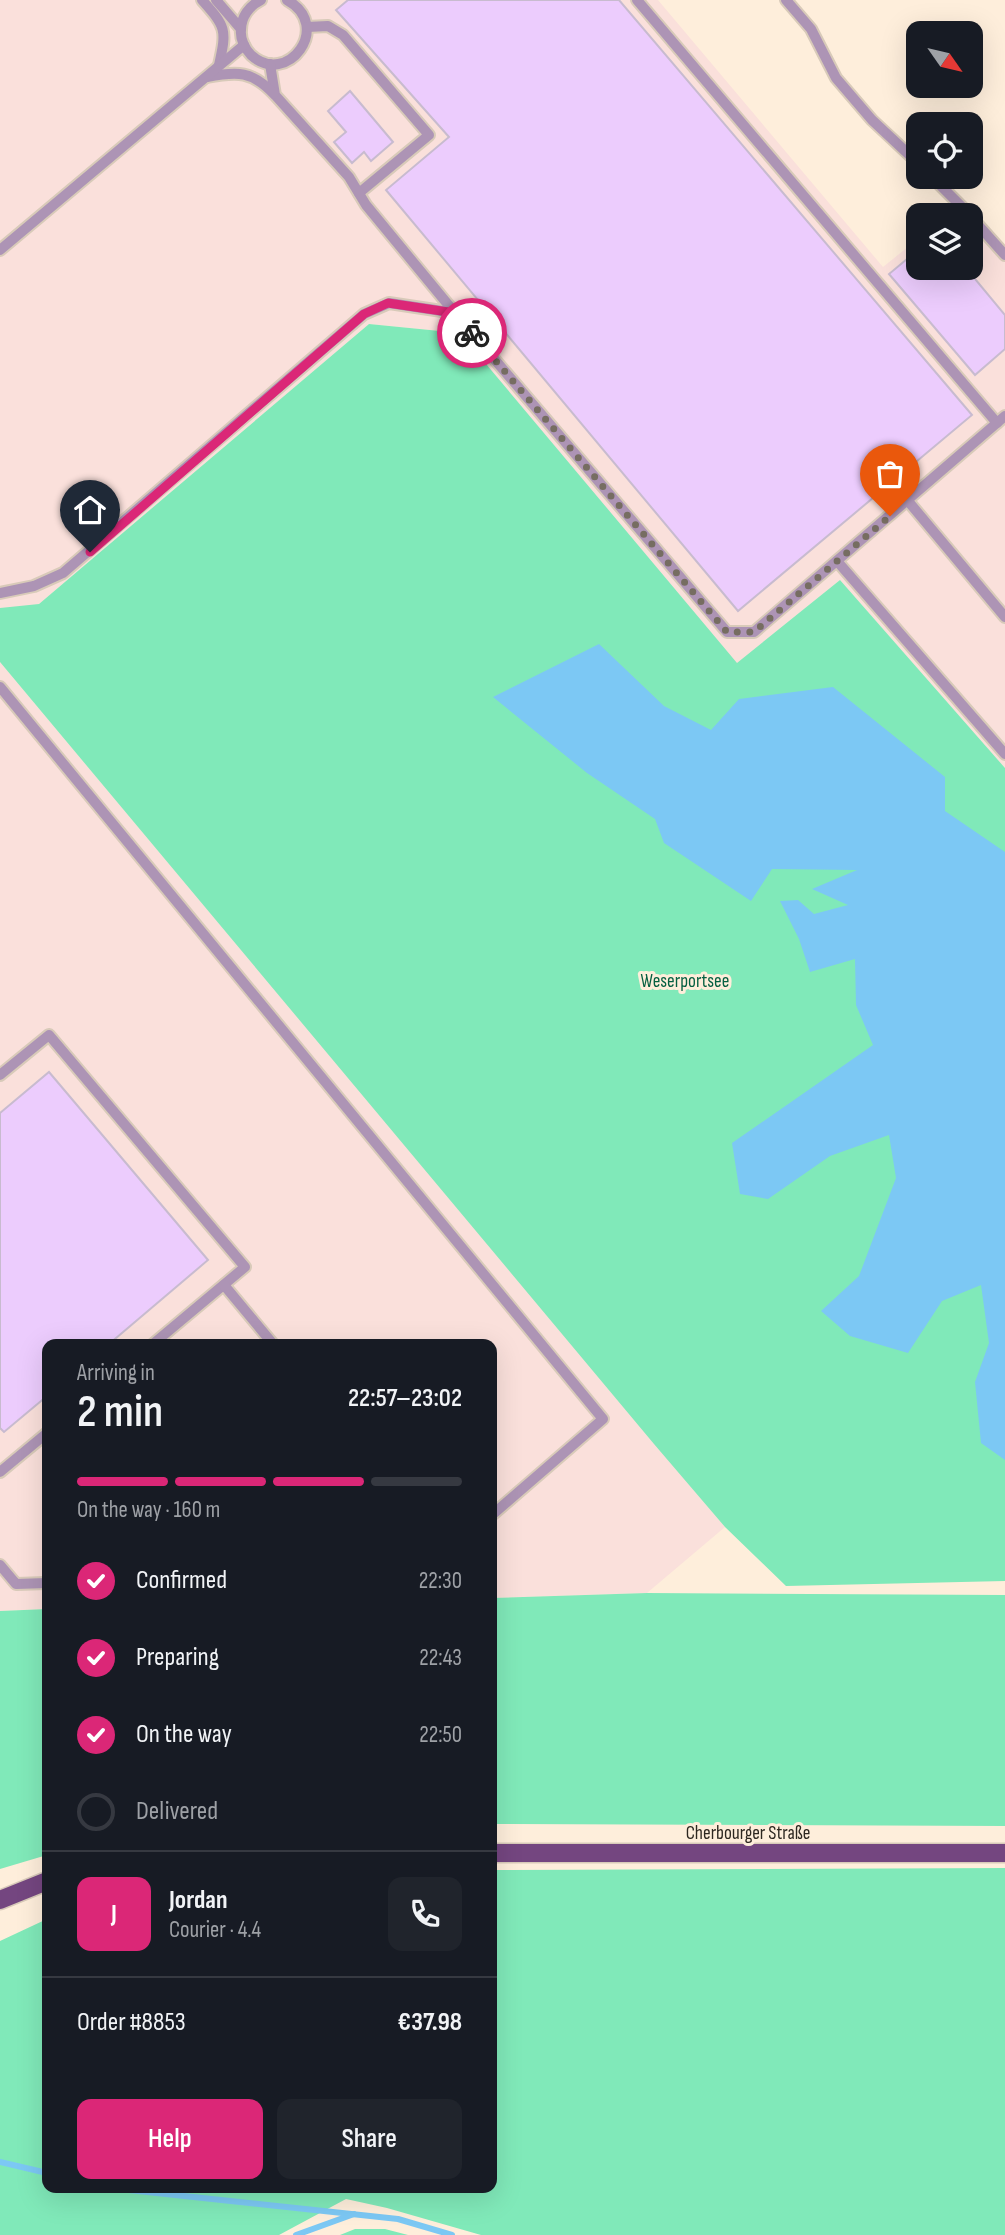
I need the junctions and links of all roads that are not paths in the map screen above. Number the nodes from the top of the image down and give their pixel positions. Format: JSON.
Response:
{"nodes":[{"id":1,"x":202,"y":0,"type":"edge"},
{"id":2,"x":216,"y":0,"type":"edge"},
{"id":3,"x":261,"y":0,"type":"edge"},
{"id":4,"x":289,"y":0,"type":"edge"},
{"id":5,"x":638,"y":0,"type":"edge"},
{"id":6,"x":786,"y":0,"type":"edge"},
{"id":7,"x":307,"y":27,"type":"junction"},
{"id":8,"x":241,"y":29,"type":"junction"},
{"id":9,"x":244,"y":45,"type":"junction"},
{"id":10,"x":270,"y":64,"type":"junction"},
{"id":11,"x":219,"y":65,"type":"junction"},
{"id":12,"x":205,"y":78,"type":"junction"},
{"id":13,"x":275,"y":95,"type":"junction"},
{"id":14,"x":906,"y":152,"type":"edge"},
{"id":15,"x":944,"y":189,"type":"edge"},
{"id":16,"x":359,"y":193,"type":"junction"},
{"id":17,"x":957,"y":203,"type":"edge"},
{"id":18,"x":983,"y":230,"type":"edge"},
{"id":19,"x":0,"y":250,"type":"edge"},
{"id":20,"x":1005,"y":255,"type":"edge"},
{"id":21,"x":455,"y":313,"type":"junction"},
{"id":22,"x":1001,"y":419,"type":"edge"},
{"id":23,"x":908,"y":501,"type":"junction"},
{"id":24,"x":837,"y":561,"type":"junction"},
{"id":25,"x":0,"y":593,"type":"edge"},
{"id":26,"x":1005,"y":617,"type":"edge"},
{"id":27,"x":0,"y":687,"type":"edge"},
{"id":28,"x":1005,"y":754,"type":"edge"},
{"id":29,"x":0,"y":1075,"type":"edge"},
{"id":30,"x":224,"y":1285,"type":"junction"},
{"id":31,"x":159,"y":1339,"type":"edge"},
{"id":32,"x":269,"y":1339,"type":"edge"},
{"id":33,"x":42,"y":1437,"type":"edge"},
{"id":34,"x":0,"y":1472,"type":"edge"},
{"id":35,"x":497,"y":1511,"type":"edge"},
{"id":36,"x":0,"y":1565,"type":"edge"},
{"id":37,"x":42,"y":1583,"type":"edge"},
{"id":38,"x":497,"y":1853,"type":"edge"},
{"id":39,"x":1005,"y":1853,"type":"edge"},
{"id":40,"x":42,"y":1883,"type":"edge"},
{"id":41,"x":0,"y":1900,"type":"edge"}],
"edges":[{"from":1,"to":11,"type":"lane"},
{"from":2,"to":8,"type":"lane"},
{"from":3,"to":8,"type":"lane"},
{"from":4,"to":7,"type":"lane"},
{"from":5,"to":22,"type":"lane"},
{"from":6,"to":14,"type":"lane"},
{"from":7,"to":10,"type":"lane"},
{"from":7,"to":16,"type":"lane"},
{"from":8,"to":9,"type":"lane"},
{"from":9,"to":10,"type":"lane"},
{"from":9,"to":11,"type":"lane"},
{"from":10,"to":13,"type":"lane"},
{"from":11,"to":12,"type":"lane"},
{"from":12,"to":13,"type":"lane"},
{"from":12,"to":19,"type":"lane"},
{"from":13,"to":16,"type":"lane"},
{"from":15,"to":17,"type":"lane"},
{"from":16,"to":21,"type":"lane"},
{"from":18,"to":20,"type":"lane"},
{"from":21,"to":24,"type":"lane"},
{"from":21,"to":25,"type":"lane"},
{"from":22,"to":23,"type":"lane"},
{"from":23,"to":24,"type":"lane"},
{"from":23,"to":26,"type":"lane"},
{"from":24,"to":28,"type":"lane"},
{"from":27,"to":35,"type":"lane"},
{"from":29,"to":30,"type":"lane"},
{"from":30,"to":31,"type":"lane"},
{"from":30,"to":32,"type":"lane"},
{"from":33,"to":34,"type":"lane"},
{"from":36,"to":37,"type":"lane"},
{"from":38,"to":39,"type":"main road","name":"Cherbourger Straße"},
{"from":40,"to":41,"type":"main road"}]}
